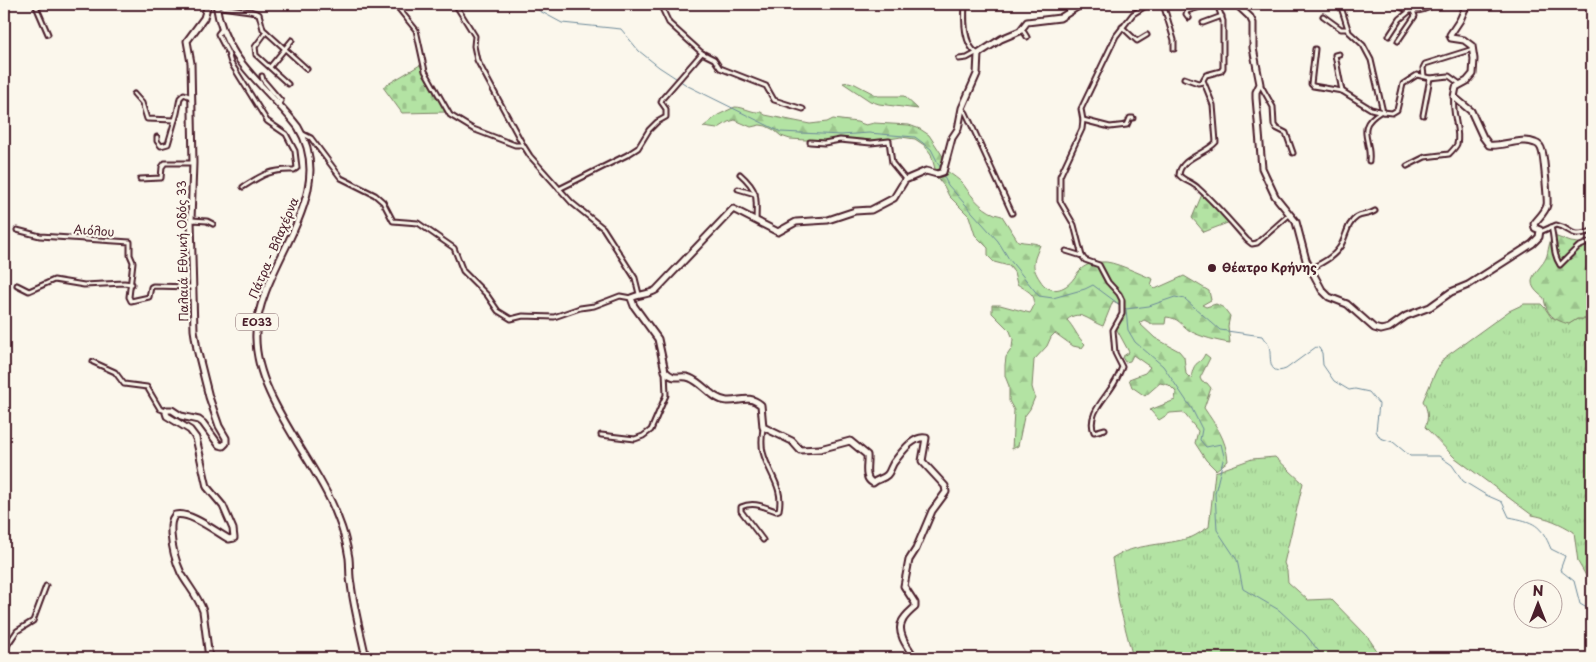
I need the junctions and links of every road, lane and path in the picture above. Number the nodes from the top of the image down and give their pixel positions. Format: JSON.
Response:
{"nodes":[{"id":1,"x":35,"y":4,"type":"edge"},
{"id":2,"x":208,"y":4,"type":"edge"},
{"id":3,"x":395,"y":4,"type":"edge"},
{"id":4,"x":456,"y":4,"type":"edge"},
{"id":5,"x":660,"y":4,"type":"edge"},
{"id":6,"x":965,"y":4,"type":"edge"},
{"id":7,"x":1082,"y":4,"type":"edge"},
{"id":8,"x":1149,"y":4,"type":"edge"},
{"id":9,"x":1163,"y":4,"type":"edge"},
{"id":10,"x":1211,"y":4,"type":"edge"},
{"id":11,"x":1217,"y":4,"type":"edge"},
{"id":12,"x":1236,"y":4,"type":"edge"},
{"id":13,"x":1340,"y":4,"type":"edge"},
{"id":14,"x":1344,"y":4,"type":"edge"},
{"id":15,"x":1397,"y":4,"type":"edge"},
{"id":16,"x":1433,"y":4,"type":"edge"},
{"id":17,"x":1467,"y":4,"type":"edge"},
{"id":18,"x":219,"y":5,"type":"edge"},
{"id":19,"x":1412,"y":10,"type":"junction"},
{"id":20,"x":1222,"y":16,"type":"junction"},
{"id":21,"x":1323,"y":16,"type":"dead end"},
{"id":22,"x":1189,"y":18,"type":"dead end"},
{"id":23,"x":1203,"y":23,"type":"dead end"},
{"id":24,"x":1122,"y":27,"type":"junction"},
{"id":25,"x":222,"y":29,"type":"junction"},
{"id":26,"x":1348,"y":29,"type":"junction"},
{"id":27,"x":1022,"y":30,"type":"junction"},
{"id":28,"x":266,"y":32,"type":"junction"},
{"id":29,"x":48,"y":34,"type":"dead end"},
{"id":30,"x":1147,"y":35,"type":"dead end"},
{"id":31,"x":1389,"y":36,"type":"dead end"},
{"id":32,"x":1027,"y":37,"type":"dead end"},
{"id":33,"x":292,"y":40,"type":"dead end"},
{"id":34,"x":1398,"y":41,"type":"dead end"},
{"id":35,"x":285,"y":49,"type":"junction"},
{"id":36,"x":1174,"y":49,"type":"dead end"},
{"id":37,"x":1315,"y":49,"type":"dead end"},
{"id":38,"x":1473,"y":49,"type":"junction"},
{"id":39,"x":702,"y":53,"type":"junction"},
{"id":40,"x":977,"y":53,"type":"junction"},
{"id":41,"x":1339,"y":54,"type":"dead end"},
{"id":42,"x":958,"y":59,"type":"dead end"},
{"id":43,"x":270,"y":67,"type":"junction"},
{"id":44,"x":307,"y":69,"type":"dead end"},
{"id":45,"x":262,"y":76,"type":"dead end"},
{"id":46,"x":1424,"y":76,"type":"junction"},
{"id":47,"x":1184,"y":78,"type":"dead end"},
{"id":48,"x":1430,"y":78,"type":"junction"},
{"id":49,"x":1203,"y":82,"type":"junction"},
{"id":50,"x":288,"y":84,"type":"dead end"},
{"id":51,"x":1260,"y":84,"type":"junction"},
{"id":52,"x":1460,"y":84,"type":"junction"},
{"id":53,"x":1342,"y":91,"type":"junction"},
{"id":54,"x":134,"y":94,"type":"dead end"},
{"id":55,"x":191,"y":97,"type":"junction"},
{"id":56,"x":1454,"y":97,"type":"junction"},
{"id":57,"x":278,"y":104,"type":"junction"},
{"id":58,"x":962,"y":108,"type":"junction"},
{"id":59,"x":803,"y":109,"type":"dead end"},
{"id":60,"x":1381,"y":112,"type":"junction"},
{"id":61,"x":1423,"y":115,"type":"dead end"},
{"id":62,"x":1133,"y":118,"type":"dead end"},
{"id":63,"x":175,"y":120,"type":"junction"},
{"id":64,"x":1083,"y":120,"type":"junction"},
{"id":65,"x":303,"y":134,"type":"junction"},
{"id":66,"x":157,"y":137,"type":"dead end"},
{"id":67,"x":810,"y":142,"type":"dead end"},
{"id":68,"x":523,"y":145,"type":"junction"},
{"id":69,"x":1293,"y":153,"type":"dead end"},
{"id":70,"x":1369,"y":161,"type":"dead end"},
{"id":71,"x":193,"y":163,"type":"junction"},
{"id":72,"x":1407,"y":166,"type":"dead end"},
{"id":73,"x":740,"y":174,"type":"dead end"},
{"id":74,"x":140,"y":179,"type":"dead end"},
{"id":75,"x":905,"y":180,"type":"junction"},
{"id":76,"x":243,"y":187,"type":"dead end"},
{"id":77,"x":559,"y":189,"type":"junction"},
{"id":78,"x":738,"y":189,"type":"dead end"},
{"id":79,"x":755,"y":194,"type":"junction"},
{"id":80,"x":1375,"y":211,"type":"dead end"},
{"id":81,"x":1012,"y":214,"type":"dead end"},
{"id":82,"x":1290,"y":214,"type":"junction"},
{"id":83,"x":191,"y":220,"type":"junction"},
{"id":84,"x":756,"y":220,"type":"junction"},
{"id":85,"x":213,"y":224,"type":"dead end"},
{"id":86,"x":1551,"y":227,"type":"junction"},
{"id":87,"x":16,"y":230,"type":"dead end"},
{"id":88,"x":1540,"y":232,"type":"junction"},
{"id":89,"x":1592,"y":232,"type":"edge"},
{"id":90,"x":1592,"y":241,"type":"edge"},
{"id":91,"x":1066,"y":251,"type":"dead end"},
{"id":92,"x":1082,"y":256,"type":"junction"},
{"id":93,"x":1311,"y":268,"type":"junction"},
{"id":94,"x":132,"y":284,"type":"junction"},
{"id":95,"x":17,"y":285,"type":"dead end"},
{"id":96,"x":192,"y":287,"type":"junction"},
{"id":97,"x":639,"y":294,"type":"junction"},
{"id":98,"x":631,"y":298,"type":"junction"},
{"id":99,"x":94,"y":362,"type":"dead end"},
{"id":100,"x":665,"y":371,"type":"junction"},
{"id":101,"x":166,"y":411,"type":"junction"},
{"id":102,"x":763,"y":427,"type":"junction"},
{"id":103,"x":1104,"y":429,"type":"dead end"},
{"id":104,"x":601,"y":435,"type":"dead end"},
{"id":105,"x":763,"y":540,"type":"dead end"},
{"id":106,"x":46,"y":586,"type":"dead end"},
{"id":107,"x":4,"y":650,"type":"edge"},
{"id":108,"x":209,"y":658,"type":"edge"},
{"id":109,"x":366,"y":658,"type":"edge"},
{"id":110,"x":915,"y":658,"type":"edge"}],
"edges":[{"from":1,"to":29,"type":"street"},
{"from":2,"to":55,"type":"street","name":"Παλαιά Εθνική Οδός 33"},
{"from":3,"to":68,"type":"street"},
{"from":4,"to":68,"type":"street"},
{"from":5,"to":39,"type":"street"},
{"from":6,"to":40,"type":"street"},
{"from":7,"to":27,"type":"street"},
{"from":8,"to":24,"type":"street"},
{"from":9,"to":36,"type":"street"},
{"from":10,"to":22,"type":"street"},
{"from":11,"to":20,"type":"street"},
{"from":12,"to":51,"type":"street"},
{"from":13,"to":14,"type":"street"},
{"from":13,"to":26,"type":"street"},
{"from":15,"to":19,"type":"street"},
{"from":16,"to":19,"type":"street"},
{"from":17,"to":38,"type":"street"},
{"from":18,"to":25,"type":"street","name":"Πάτρα - Βλαχέρνα","number":"ΕΟ33"},
{"from":18,"to":28,"type":"street"},
{"from":19,"to":31,"type":"street"},
{"from":19,"to":34,"type":"street"},
{"from":20,"to":23,"type":"street"},
{"from":20,"to":49,"type":"street"},
{"from":21,"to":26,"type":"street"},
{"from":24,"to":30,"type":"street"},
{"from":24,"to":64,"type":"street"},
{"from":25,"to":57,"type":"street","name":"Πάτρα - Βλαχέρνα","number":"ΕΟ33"},
{"from":25,"to":76,"type":"street"},
{"from":26,"to":60,"type":"street"},
{"from":27,"to":32,"type":"street"},
{"from":27,"to":40,"type":"street"},
{"from":28,"to":35,"type":"street"},
{"from":28,"to":43,"type":"street"},
{"from":33,"to":35,"type":"street"},
{"from":35,"to":43,"type":"street"},
{"from":35,"to":44,"type":"street"},
{"from":37,"to":53,"type":"street"},
{"from":38,"to":46,"type":"street"},
{"from":38,"to":52,"type":"street"},
{"from":39,"to":59,"type":"street"},
{"from":39,"to":77,"type":"street"},
{"from":40,"to":42,"type":"street"},
{"from":40,"to":58,"type":"street"},
{"from":41,"to":53,"type":"street"},
{"from":43,"to":50,"type":"street"},
{"from":45,"to":57,"type":"street"},
{"from":46,"to":48,"type":"street"},
{"from":46,"to":60,"type":"street"},
{"from":47,"to":49,"type":"street"},
{"from":48,"to":52,"type":"street"},
{"from":48,"to":61,"type":"street"},
{"from":49,"to":82,"type":"street"},
{"from":51,"to":69,"type":"street"},
{"from":51,"to":82,"type":"street"},
{"from":52,"to":56,"type":"street"},
{"from":53,"to":60,"type":"street"},
{"from":54,"to":63,"type":"street"},
{"from":55,"to":63,"type":"street"},
{"from":55,"to":71,"type":"street","name":"Παλαιά Εθνική Οδός 33"},
{"from":56,"to":72,"type":"street"},
{"from":56,"to":88,"type":"street"},
{"from":57,"to":65,"type":"street","name":"Πάτρα - Βλαχέρνα","number":"ΕΟ33"},
{"from":58,"to":75,"type":"street"},
{"from":58,"to":81,"type":"street"},
{"from":60,"to":70,"type":"street"},
{"from":62,"to":64,"type":"street"},
{"from":63,"to":66,"type":"street"},
{"from":64,"to":92,"type":"street"},
{"from":65,"to":98,"type":"street"},
{"from":65,"to":109,"type":"street","name":"Πάτρα - Βλαχέρνα","number":"ΕΟ33"},
{"from":67,"to":75,"type":"street"},
{"from":68,"to":77,"type":"street"},
{"from":71,"to":74,"type":"street"},
{"from":71,"to":83,"type":"street","name":"Παλαιά Εθνική Οδός 33"},
{"from":73,"to":79,"type":"street"},
{"from":75,"to":84,"type":"street"},
{"from":77,"to":97,"type":"street"},
{"from":78,"to":79,"type":"street"},
{"from":79,"to":84,"type":"street"},
{"from":80,"to":93,"type":"street"},
{"from":82,"to":93,"type":"street"},
{"from":83,"to":85,"type":"street"},
{"from":83,"to":96,"type":"street","name":"Παλαιά Εθνική Οδός 33"},
{"from":84,"to":97,"type":"street"},
{"from":86,"to":88,"type":"street"},
{"from":86,"to":89,"type":"street"},
{"from":86,"to":90,"type":"street"},
{"from":87,"to":94,"type":"street","name":"Αιόλου"},
{"from":88,"to":93,"type":"street"},
{"from":91,"to":92,"type":"street"},
{"from":92,"to":103,"type":"street"},
{"from":94,"to":95,"type":"street"},
{"from":94,"to":96,"type":"street","name":"Αιόλου"},
{"from":96,"to":101,"type":"street","name":"Παλαιά Εθνική Οδός 33"},
{"from":97,"to":98,"type":"street"},
{"from":98,"to":100,"type":"street"},
{"from":99,"to":101,"type":"street"},
{"from":100,"to":102,"type":"street"},
{"from":100,"to":104,"type":"street"},
{"from":101,"to":108,"type":"street"},
{"from":102,"to":105,"type":"street"},
{"from":102,"to":110,"type":"street"},
{"from":106,"to":107,"type":"street"}]}
